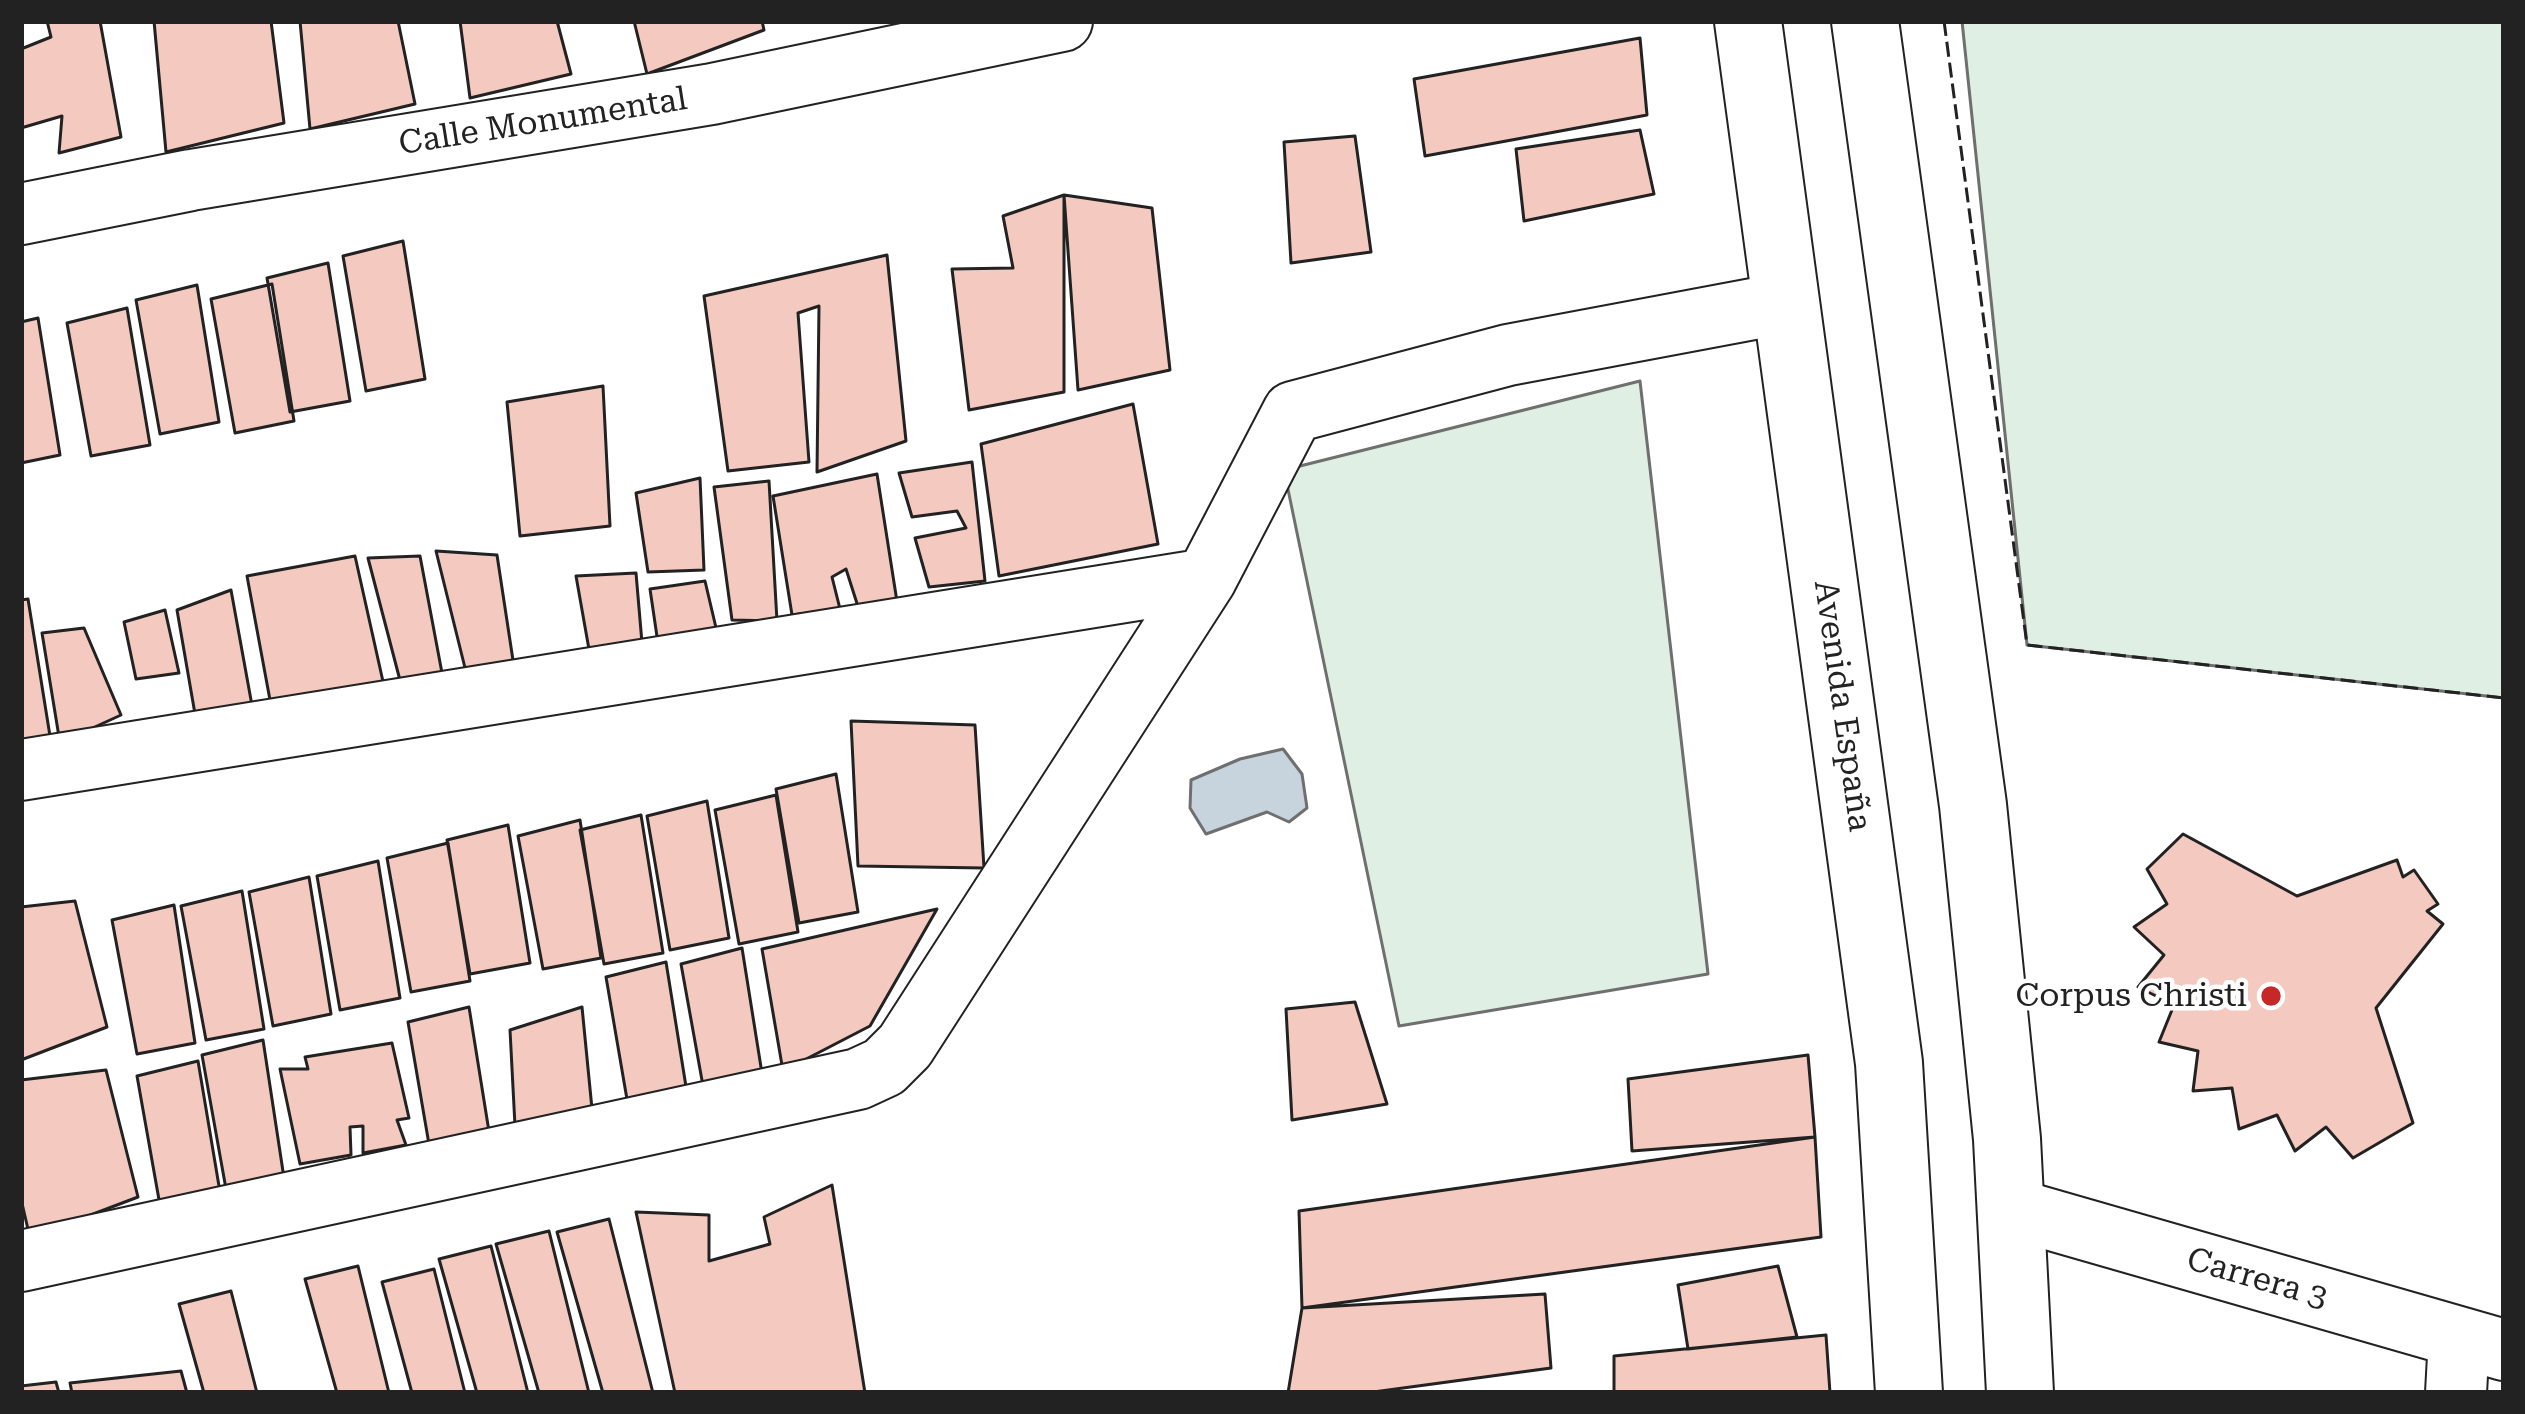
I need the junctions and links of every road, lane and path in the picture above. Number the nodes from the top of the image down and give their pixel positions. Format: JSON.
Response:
{"nodes":[{"id":1,"x":1063,"y":21,"type":"edge"},
{"id":2,"x":1748,"y":21,"type":"edge"},
{"id":3,"x":1865,"y":21,"type":"edge"},
{"id":4,"x":21,"y":214,"type":"edge"},
{"id":5,"x":1785,"y":304,"type":"junction"},
{"id":6,"x":1206,"y":579,"type":"junction"},
{"id":7,"x":21,"y":770,"type":"edge"},
{"id":8,"x":2010,"y":1208,"type":"junction"},
{"id":9,"x":21,"y":1261,"type":"edge"},
{"id":10,"x":2473,"y":1360,"type":"edge"},
{"id":11,"x":1909,"y":1393,"type":"edge"},
{"id":12,"x":2020,"y":1393,"type":"edge"}],
"edges":[{"from":1,"to":4,"type":"street","name":"Calle Monumental"},
{"from":2,"to":5,"type":"street","name":"Avenida España"},
{"from":3,"to":8,"type":"street"},
{"from":5,"to":6,"type":"street"},
{"from":5,"to":11,"type":"street","name":"Avenida España"},
{"from":6,"to":7,"type":"street"},
{"from":6,"to":9,"type":"street"},
{"from":8,"to":10,"type":"street","name":"Carrera 3"},
{"from":8,"to":12,"type":"street"}]}
